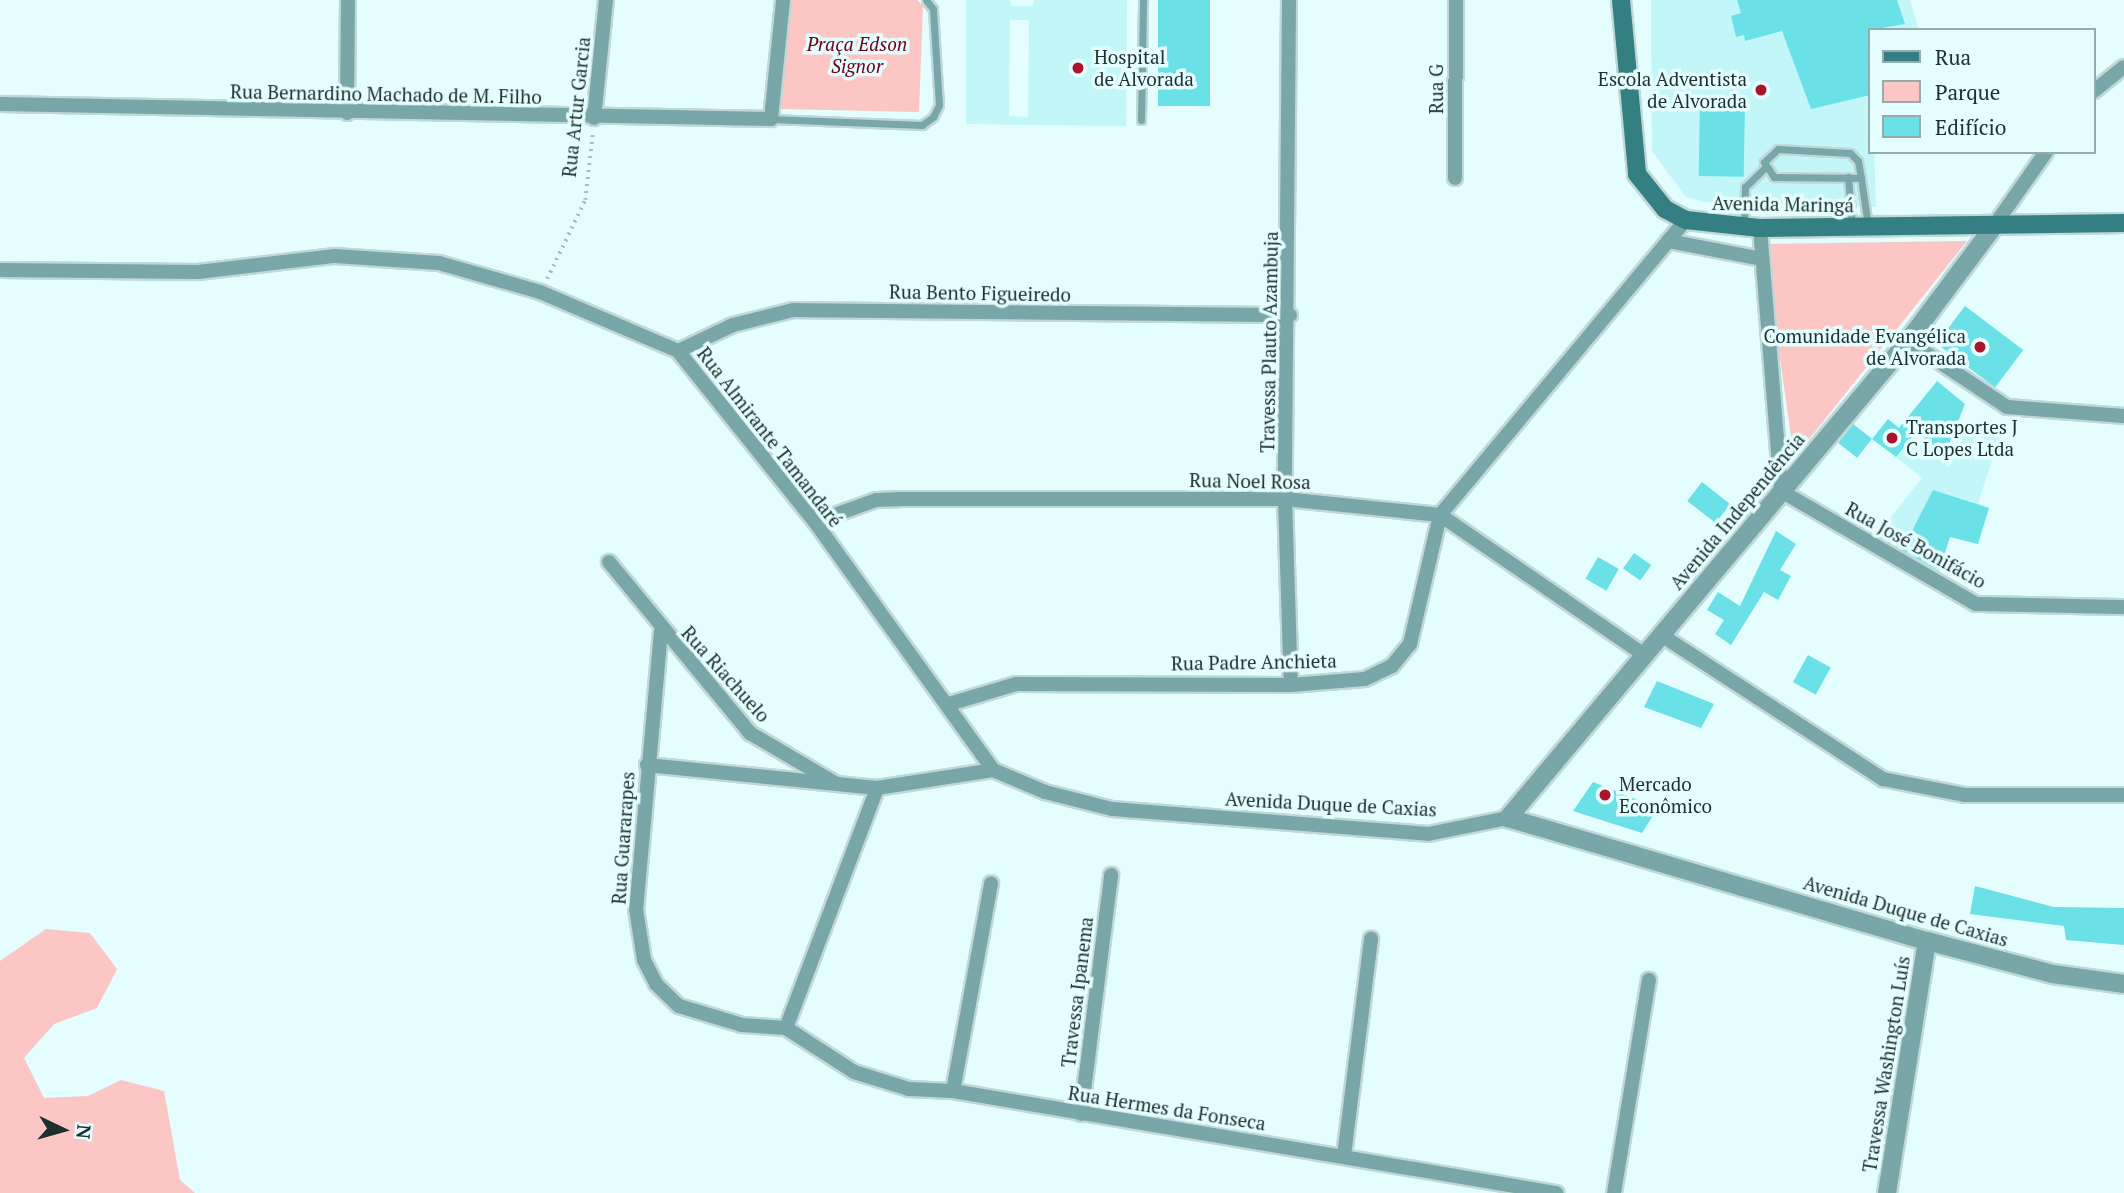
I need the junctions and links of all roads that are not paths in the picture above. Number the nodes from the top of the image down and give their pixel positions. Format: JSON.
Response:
{"nodes":[{"id":1,"x":348,"y":0,"type":"edge"},
{"id":2,"x":606,"y":0,"type":"edge"},
{"id":3,"x":783,"y":0,"type":"edge"},
{"id":4,"x":926,"y":0,"type":"edge"},
{"id":5,"x":1143,"y":0,"type":"edge"},
{"id":6,"x":1289,"y":0,"type":"edge"},
{"id":7,"x":1456,"y":0,"type":"edge"},
{"id":8,"x":1621,"y":0,"type":"edge"},
{"id":9,"x":2124,"y":68,"type":"edge"},
{"id":10,"x":2096,"y":89,"type":"edge"},
{"id":11,"x":0,"y":104,"type":"edge"},
{"id":12,"x":347,"y":113,"type":"junction"},
{"id":13,"x":594,"y":118,"type":"junction"},
{"id":14,"x":771,"y":119,"type":"junction"},
{"id":15,"x":1142,"y":120,"type":"dead end"},
{"id":16,"x":2045,"y":154,"type":"edge"},
{"id":17,"x":1765,"y":168,"type":"junction"},
{"id":18,"x":1848,"y":177,"type":"junction"},
{"id":19,"x":1861,"y":177,"type":"junction"},
{"id":20,"x":1455,"y":178,"type":"dead end"},
{"id":21,"x":1686,"y":220,"type":"junction"},
{"id":22,"x":2124,"y":223,"type":"edge"},
{"id":23,"x":1994,"y":226,"type":"junction"},
{"id":24,"x":1860,"y":227,"type":"junction"},
{"id":25,"x":1752,"y":228,"type":"junction"},
{"id":26,"x":1668,"y":241,"type":"junction"},
{"id":27,"x":1762,"y":259,"type":"junction"},
{"id":28,"x":0,"y":270,"type":"edge"},
{"id":29,"x":1290,"y":315,"type":"junction"},
{"id":30,"x":1908,"y":341,"type":"junction"},
{"id":31,"x":678,"y":351,"type":"junction"},
{"id":32,"x":2124,"y":416,"type":"edge"},
{"id":33,"x":1782,"y":491,"type":"junction"},
{"id":34,"x":1284,"y":499,"type":"junction"},
{"id":35,"x":1440,"y":515,"type":"junction"},
{"id":36,"x":815,"y":522,"type":"junction"},
{"id":37,"x":609,"y":562,"type":"dead end"},
{"id":38,"x":2124,"y":607,"type":"edge"},
{"id":39,"x":661,"y":631,"type":"junction"},
{"id":40,"x":1661,"y":635,"type":"junction"},
{"id":41,"x":1643,"y":654,"type":"junction"},
{"id":42,"x":1291,"y":685,"type":"junction"},
{"id":43,"x":949,"y":704,"type":"junction"},
{"id":44,"x":647,"y":765,"type":"junction"},
{"id":45,"x":993,"y":770,"type":"junction"},
{"id":46,"x":839,"y":785,"type":"junction"},
{"id":47,"x":877,"y":788,"type":"junction"},
{"id":48,"x":2124,"y":795,"type":"edge"},
{"id":49,"x":1508,"y":818,"type":"junction"},
{"id":50,"x":1111,"y":875,"type":"dead end"},
{"id":51,"x":991,"y":883,"type":"dead end"},
{"id":52,"x":1371,"y":939,"type":"dead end"},
{"id":53,"x":1927,"y":941,"type":"junction"},
{"id":54,"x":1649,"y":980,"type":"dead end"},
{"id":55,"x":2124,"y":984,"type":"edge"},
{"id":56,"x":786,"y":1028,"type":"junction"},
{"id":57,"x":953,"y":1091,"type":"junction"},
{"id":58,"x":1081,"y":1114,"type":"junction"},
{"id":59,"x":1344,"y":1156,"type":"junction"},
{"id":60,"x":1556,"y":1193,"type":"edge"},
{"id":61,"x":1614,"y":1193,"type":"edge"},
{"id":62,"x":1887,"y":1193,"type":"edge"}],
"edges":[{"from":1,"to":12,"type":"street"},
{"from":2,"to":13,"type":"street","name":"Rua Artur Garcia"},
{"from":3,"to":14,"type":"street"},
{"from":4,"to":14,"type":"lane"},
{"from":5,"to":15,"type":"lane"},
{"from":6,"to":29,"type":"street","name":"Travessa Plauto Azambuja"},
{"from":7,"to":20,"type":"street","name":"Rua G"},
{"from":8,"to":21,"type":"main road","name":"Avenida Maringá"},
{"from":9,"to":10,"type":"street"},
{"from":11,"to":12,"type":"street","name":"Rua Bernardino Machado de M. Filho"},
{"from":12,"to":13,"type":"street","name":"Rua Bernardino Machado de M. Filho"},
{"from":13,"to":14,"type":"street","name":"Rua Bernardino Machado de M. Filho"},
{"from":16,"to":23,"type":"street"},
{"from":17,"to":18,"type":"lane"},
{"from":17,"to":19,"type":"lane"},
{"from":17,"to":25,"type":"lane"},
{"from":18,"to":19,"type":"lane"},
{"from":18,"to":24,"type":"lane"},
{"from":19,"to":24,"type":"lane"},
{"from":21,"to":25,"type":"main road","name":"Avenida Maringá"},
{"from":21,"to":26,"type":"street","name":"Rua Padre Anchieta"},
{"from":22,"to":23,"type":"main road","name":"Avenida Maringá"},
{"from":23,"to":24,"type":"main road","name":"Avenida Maringá"},
{"from":23,"to":30,"type":"street","name":"Avenida Independência"},
{"from":24,"to":25,"type":"main road","name":"Avenida Maringá"},
{"from":25,"to":27,"type":"street"},
{"from":26,"to":27,"type":"street"},
{"from":26,"to":35,"type":"street","name":"Rua Padre Anchieta"},
{"from":27,"to":33,"type":"street"},
{"from":28,"to":31,"type":"street","name":"Rua Almirante Tamandaré"},
{"from":29,"to":31,"type":"street","name":"Rua Bento Figueiredo"},
{"from":29,"to":34,"type":"street","name":"Travessa Plauto Azambuja"},
{"from":30,"to":32,"type":"street"},
{"from":30,"to":33,"type":"street","name":"Avenida Independência"},
{"from":31,"to":36,"type":"street","name":"Rua Almirante Tamandaré"},
{"from":33,"to":38,"type":"street","name":"Rua José Bonifácio"},
{"from":33,"to":40,"type":"street","name":"Avenida Independência"},
{"from":34,"to":35,"type":"street","name":"Rua Noel Rosa"},
{"from":34,"to":36,"type":"street","name":"Rua Noel Rosa"},
{"from":34,"to":42,"type":"street","name":"Travessa Plauto Azambuja"},
{"from":35,"to":41,"type":"street","name":"Rua Noel Rosa"},
{"from":35,"to":42,"type":"street","name":"Rua Padre Anchieta"},
{"from":36,"to":43,"type":"street","name":"Rua Almirante Tamandaré"},
{"from":37,"to":39,"type":"street","name":"Rua Riachuelo"},
{"from":39,"to":44,"type":"street","name":"Rua Guararapes"},
{"from":39,"to":46,"type":"street","name":"Rua Riachuelo"},
{"from":40,"to":41,"type":"street","name":"Avenida Independência"},
{"from":40,"to":48,"type":"street"},
{"from":41,"to":49,"type":"street","name":"Avenida Independência"},
{"from":42,"to":43,"type":"street","name":"Rua Padre Anchieta"},
{"from":43,"to":45,"type":"street","name":"Rua Almirante Tamandaré"},
{"from":44,"to":46,"type":"street"},
{"from":44,"to":56,"type":"street","name":"Rua Guararapes"},
{"from":45,"to":47,"type":"street"},
{"from":45,"to":49,"type":"street","name":"Avenida Duque de Caxias"},
{"from":46,"to":47,"type":"street"},
{"from":47,"to":56,"type":"street"},
{"from":49,"to":53,"type":"street","name":"Avenida Duque de Caxias"},
{"from":50,"to":58,"type":"street","name":"Travessa Ipanema"},
{"from":51,"to":57,"type":"street"},
{"from":52,"to":59,"type":"street"},
{"from":53,"to":55,"type":"street","name":"Avenida Duque de Caxias"},
{"from":53,"to":62,"type":"street","name":"Travessa Washington Luís"},
{"from":54,"to":61,"type":"street"},
{"from":56,"to":57,"type":"street","name":"Rua Hermes da Fonseca"},
{"from":57,"to":58,"type":"street","name":"Rua Hermes da Fonseca"},
{"from":58,"to":59,"type":"street","name":"Rua Hermes da Fonseca"},
{"from":59,"to":60,"type":"street","name":"Rua Hermes da Fonseca"}]}
